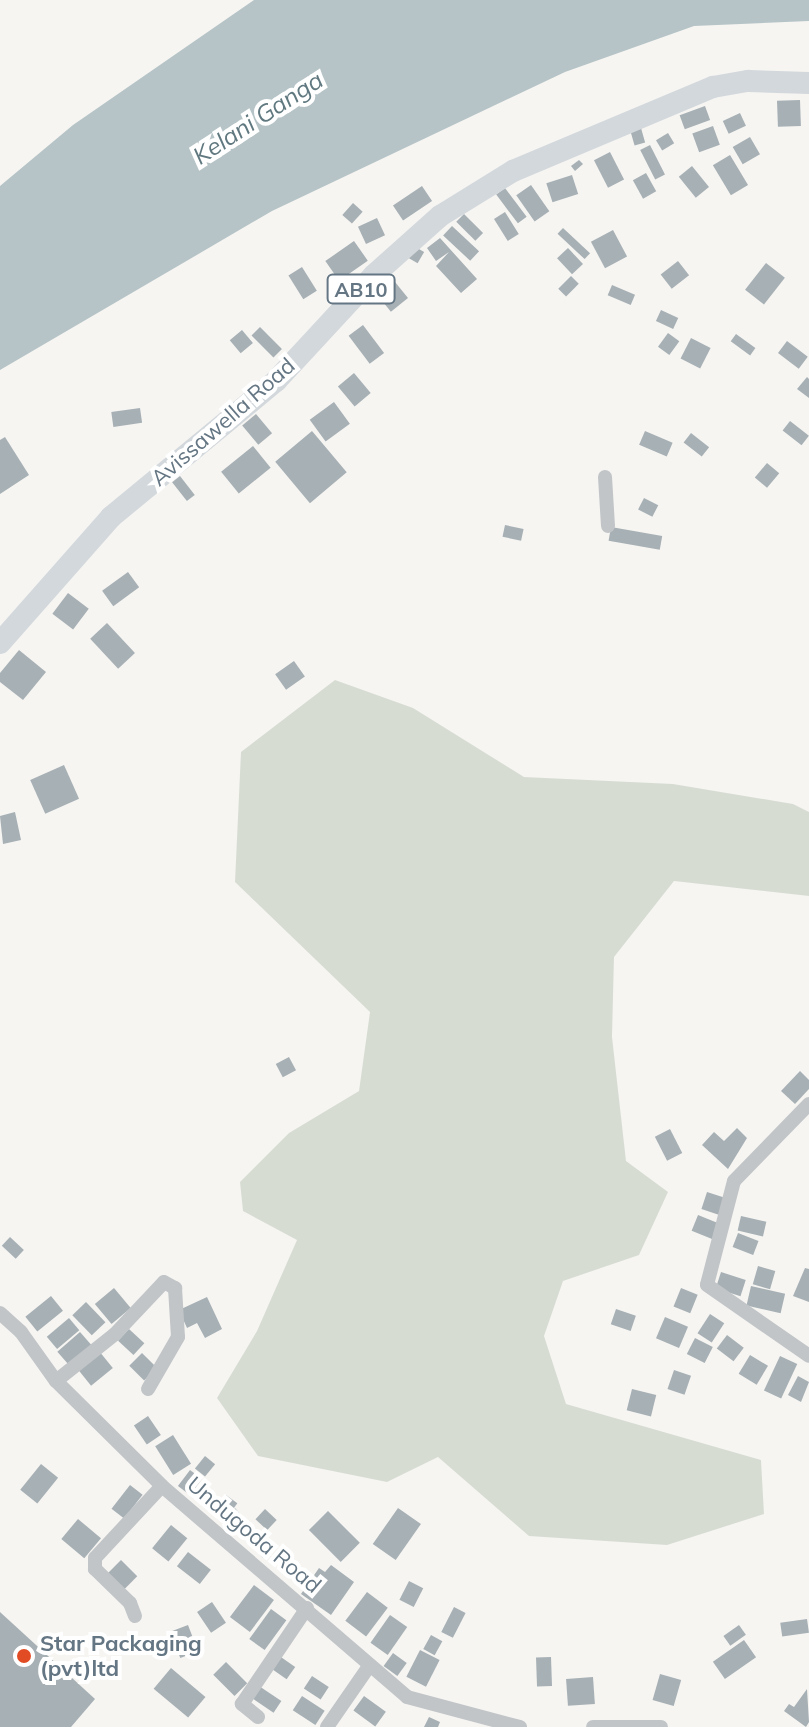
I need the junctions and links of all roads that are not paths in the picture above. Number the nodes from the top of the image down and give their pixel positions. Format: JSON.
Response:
{"nodes":[{"id":1,"x":809,"y":83,"type":"edge"},
{"id":2,"x":605,"y":477,"type":"dead end"},
{"id":3,"x":608,"y":526,"type":"dead end"},
{"id":4,"x":0,"y":643,"type":"edge"},
{"id":5,"x":809,"y":1104,"type":"edge"},
{"id":6,"x":0,"y":1313,"type":"edge"},
{"id":7,"x":809,"y":1356,"type":"edge"},
{"id":8,"x":56,"y":1381,"type":"junction"},
{"id":9,"x":148,"y":1389,"type":"dead end"},
{"id":10,"x":162,"y":1486,"type":"junction"},
{"id":11,"x":307,"y":1608,"type":"junction"},
{"id":12,"x":135,"y":1616,"type":"dead end"},
{"id":13,"x":370,"y":1665,"type":"junction"},
{"id":14,"x":258,"y":1717,"type":"dead end"},
{"id":15,"x":327,"y":1727,"type":"edge"},
{"id":16,"x":520,"y":1727,"type":"edge"},
{"id":17,"x":593,"y":1727,"type":"edge"},
{"id":18,"x":661,"y":1727,"type":"edge"}],
"edges":[{"from":1,"to":4,"type":"main road","name":"Avissawella Road","number":"AB10"},
{"from":2,"to":3,"type":"street"},
{"from":5,"to":7,"type":"street"},
{"from":6,"to":8,"type":"street","name":"Undugoda Road"},
{"from":8,"to":9,"type":"street"},
{"from":8,"to":10,"type":"street","name":"Undugoda Road"},
{"from":10,"to":11,"type":"street","name":"Undugoda Road"},
{"from":10,"to":12,"type":"street"},
{"from":11,"to":13,"type":"street","name":"Undugoda Road"},
{"from":11,"to":14,"type":"street"},
{"from":13,"to":15,"type":"street"},
{"from":13,"to":16,"type":"street","name":"Undugoda Road"},
{"from":17,"to":18,"type":"street"}]}
